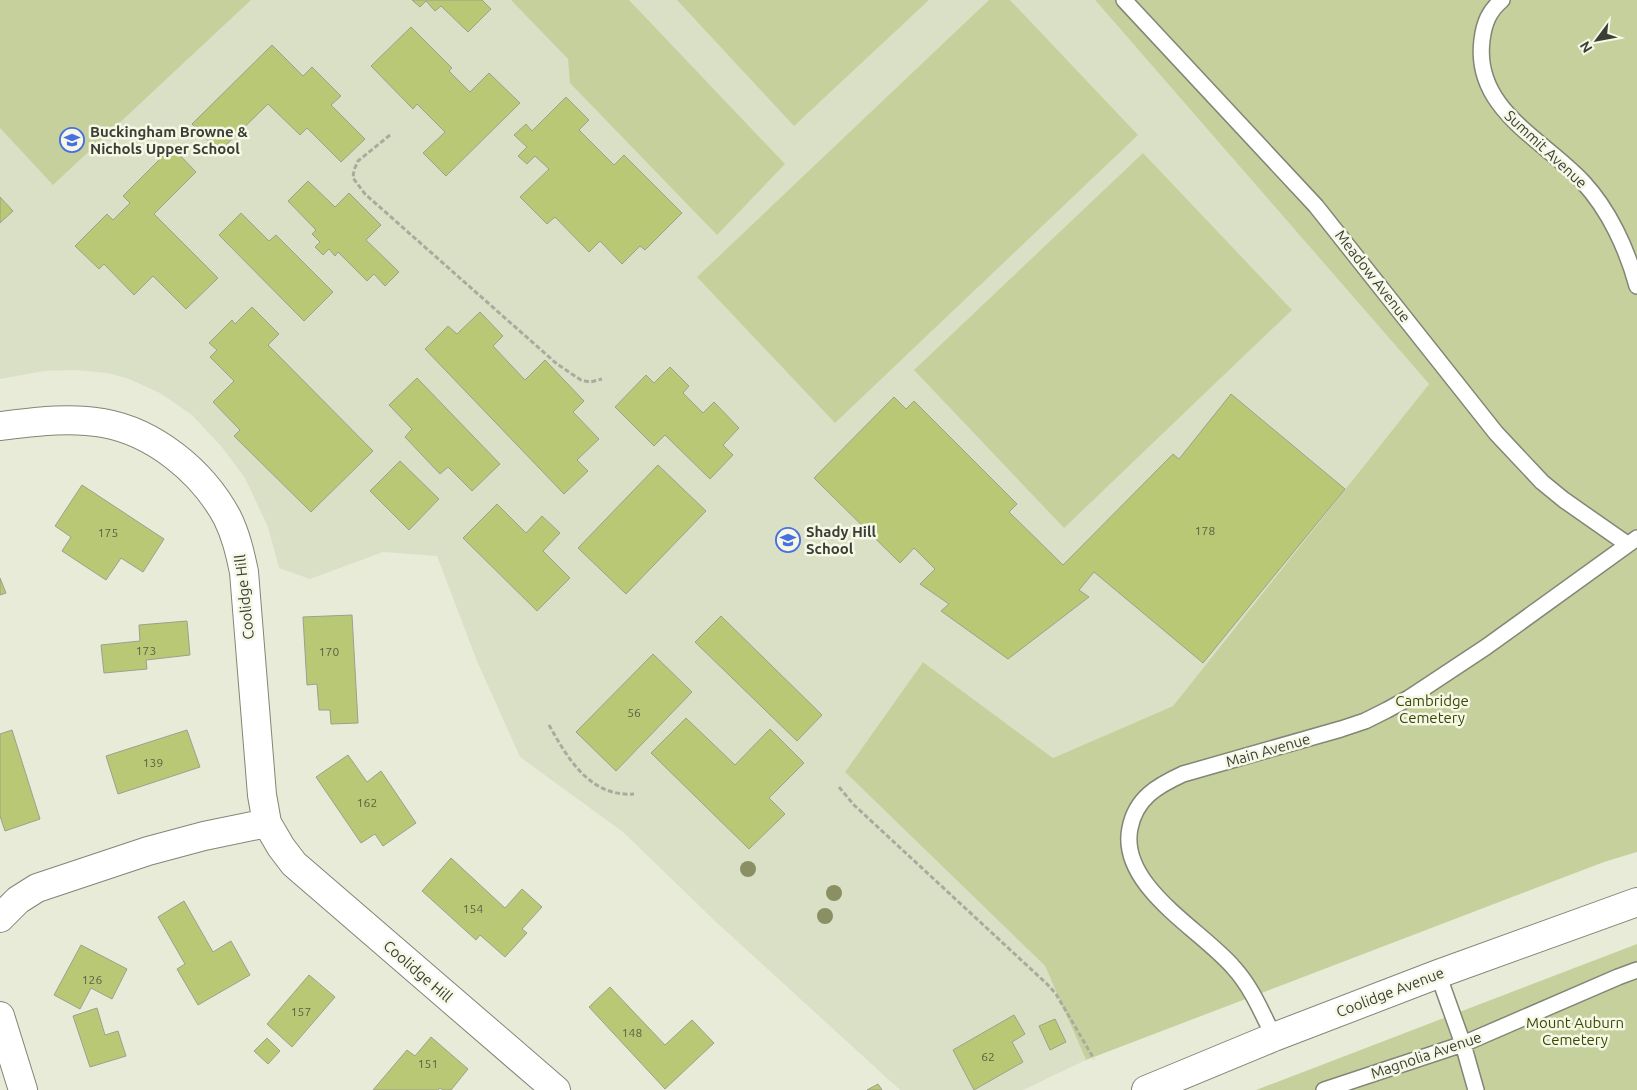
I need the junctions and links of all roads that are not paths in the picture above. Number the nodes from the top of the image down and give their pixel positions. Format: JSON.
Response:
{"nodes":[{"id":1,"x":1124,"y":0,"type":"edge"},
{"id":2,"x":1494,"y":2,"type":"edge"},
{"id":3,"x":1637,"y":286,"type":"edge"},
{"id":4,"x":0,"y":426,"type":"edge"},
{"id":5,"x":1632,"y":541,"type":"edge"},
{"id":6,"x":267,"y":823,"type":"junction"},
{"id":7,"x":1637,"y":902,"type":"edge"},
{"id":8,"x":0,"y":918,"type":"edge"},
{"id":9,"x":1637,"y":970,"type":"edge"},
{"id":10,"x":1438,"y":974,"type":"junction"},
{"id":11,"x":0,"y":1016,"type":"edge"},
{"id":12,"x":1274,"y":1037,"type":"junction"},
{"id":13,"x":1462,"y":1044,"type":"junction"},
{"id":14,"x":23,"y":1090,"type":"edge"},
{"id":15,"x":556,"y":1090,"type":"edge"},
{"id":16,"x":1146,"y":1090,"type":"edge"},
{"id":17,"x":1324,"y":1090,"type":"edge"},
{"id":18,"x":1476,"y":1090,"type":"edge"}],
"edges":[{"from":1,"to":5,"type":"lane","name":"Meadow Avenue"},
{"from":2,"to":3,"type":"lane","name":"Summit Avenue"},
{"from":4,"to":6,"type":"street","name":"Coolidge Hill"},
{"from":5,"to":12,"type":"lane","name":"Main Avenue"},
{"from":6,"to":8,"type":"street"},
{"from":6,"to":15,"type":"street","name":"Coolidge Hill"},
{"from":7,"to":10,"type":"street","name":"Coolidge Avenue"},
{"from":9,"to":13,"type":"lane","name":"Magnolia Avenue"},
{"from":10,"to":12,"type":"street","name":"Coolidge Avenue"},
{"from":10,"to":13,"type":"lane"},
{"from":11,"to":14,"type":"street"},
{"from":12,"to":16,"type":"street","name":"Coolidge Avenue"},
{"from":13,"to":17,"type":"lane","name":"Magnolia Avenue"},
{"from":13,"to":18,"type":"lane"}]}
